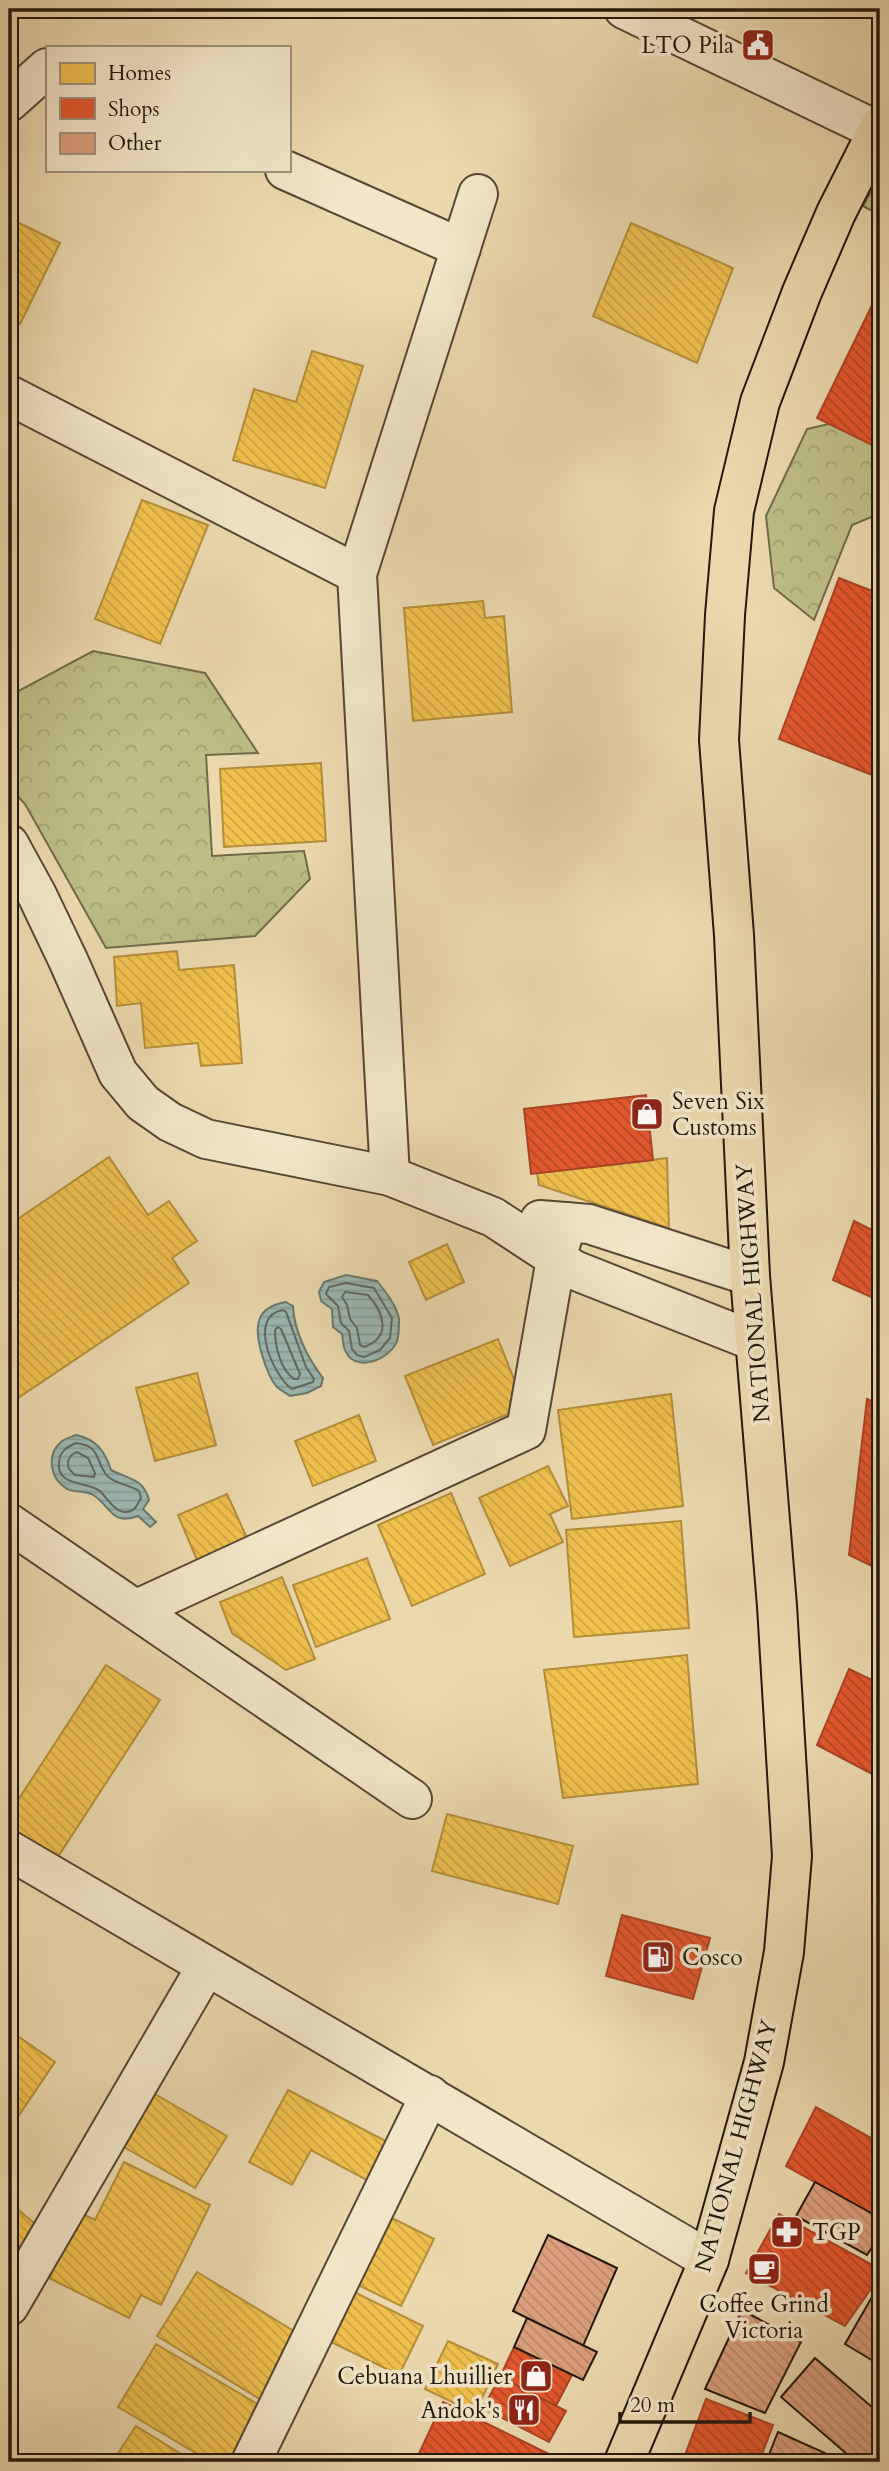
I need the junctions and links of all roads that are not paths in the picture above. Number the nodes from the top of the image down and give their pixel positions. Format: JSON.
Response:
{"nodes":[{"id":1,"x":624,"y":9,"type":"edge"},
{"id":2,"x":46,"y":69,"type":"edge"},
{"id":3,"x":9,"y":102,"type":"edge"},
{"id":4,"x":879,"y":128,"type":"edge"},
{"id":5,"x":290,"y":172,"type":"edge"},
{"id":6,"x":478,"y":194,"type":"dead end"},
{"id":7,"x":461,"y":248,"type":"junction"},
{"id":8,"x":9,"y":395,"type":"edge"},
{"id":9,"x":357,"y":574,"type":"junction"},
{"id":10,"x":9,"y":844,"type":"edge"},
{"id":11,"x":390,"y":1176,"type":"junction"},
{"id":12,"x":493,"y":1217,"type":"junction"},
{"id":13,"x":566,"y":1222,"type":"junction"},
{"id":14,"x":555,"y":1259,"type":"junction"},
{"id":15,"x":750,"y":1276,"type":"junction"},
{"id":16,"x":754,"y":1341,"type":"junction"},
{"id":17,"x":9,"y":1523,"type":"edge"},
{"id":18,"x":137,"y":1609,"type":"junction"},
{"id":19,"x":412,"y":1799,"type":"dead end"},
{"id":20,"x":9,"y":1850,"type":"edge"},
{"id":21,"x":206,"y":1967,"type":"junction"},
{"id":22,"x":430,"y":2095,"type":"junction"},
{"id":23,"x":709,"y":2260,"type":"junction"},
{"id":24,"x":9,"y":2306,"type":"edge"},
{"id":25,"x":251,"y":2462,"type":"edge"},
{"id":26,"x":624,"y":2462,"type":"edge"}],
"edges":[{"from":1,"to":4,"type":"street"},
{"from":2,"to":3,"type":"street"},
{"from":4,"to":15,"type":"main road","name":"NATIONAL HIGHWAY"},
{"from":5,"to":7,"type":"street"},
{"from":6,"to":7,"type":"street"},
{"from":7,"to":9,"type":"street"},
{"from":8,"to":9,"type":"street"},
{"from":9,"to":11,"type":"street"},
{"from":10,"to":11,"type":"street"},
{"from":11,"to":12,"type":"street"},
{"from":12,"to":13,"type":"street"},
{"from":12,"to":14,"type":"street"},
{"from":13,"to":14,"type":"street"},
{"from":13,"to":15,"type":"street"},
{"from":14,"to":16,"type":"street"},
{"from":14,"to":18,"type":"street"},
{"from":15,"to":16,"type":"main road","name":"NATIONAL HIGHWAY"},
{"from":16,"to":23,"type":"main road","name":"NATIONAL HIGHWAY"},
{"from":17,"to":18,"type":"street"},
{"from":18,"to":19,"type":"street"},
{"from":20,"to":21,"type":"street"},
{"from":21,"to":22,"type":"street"},
{"from":21,"to":24,"type":"street"},
{"from":22,"to":23,"type":"street"},
{"from":22,"to":25,"type":"street"},
{"from":23,"to":26,"type":"main road","name":"NATIONAL HIGHWAY"}]}
